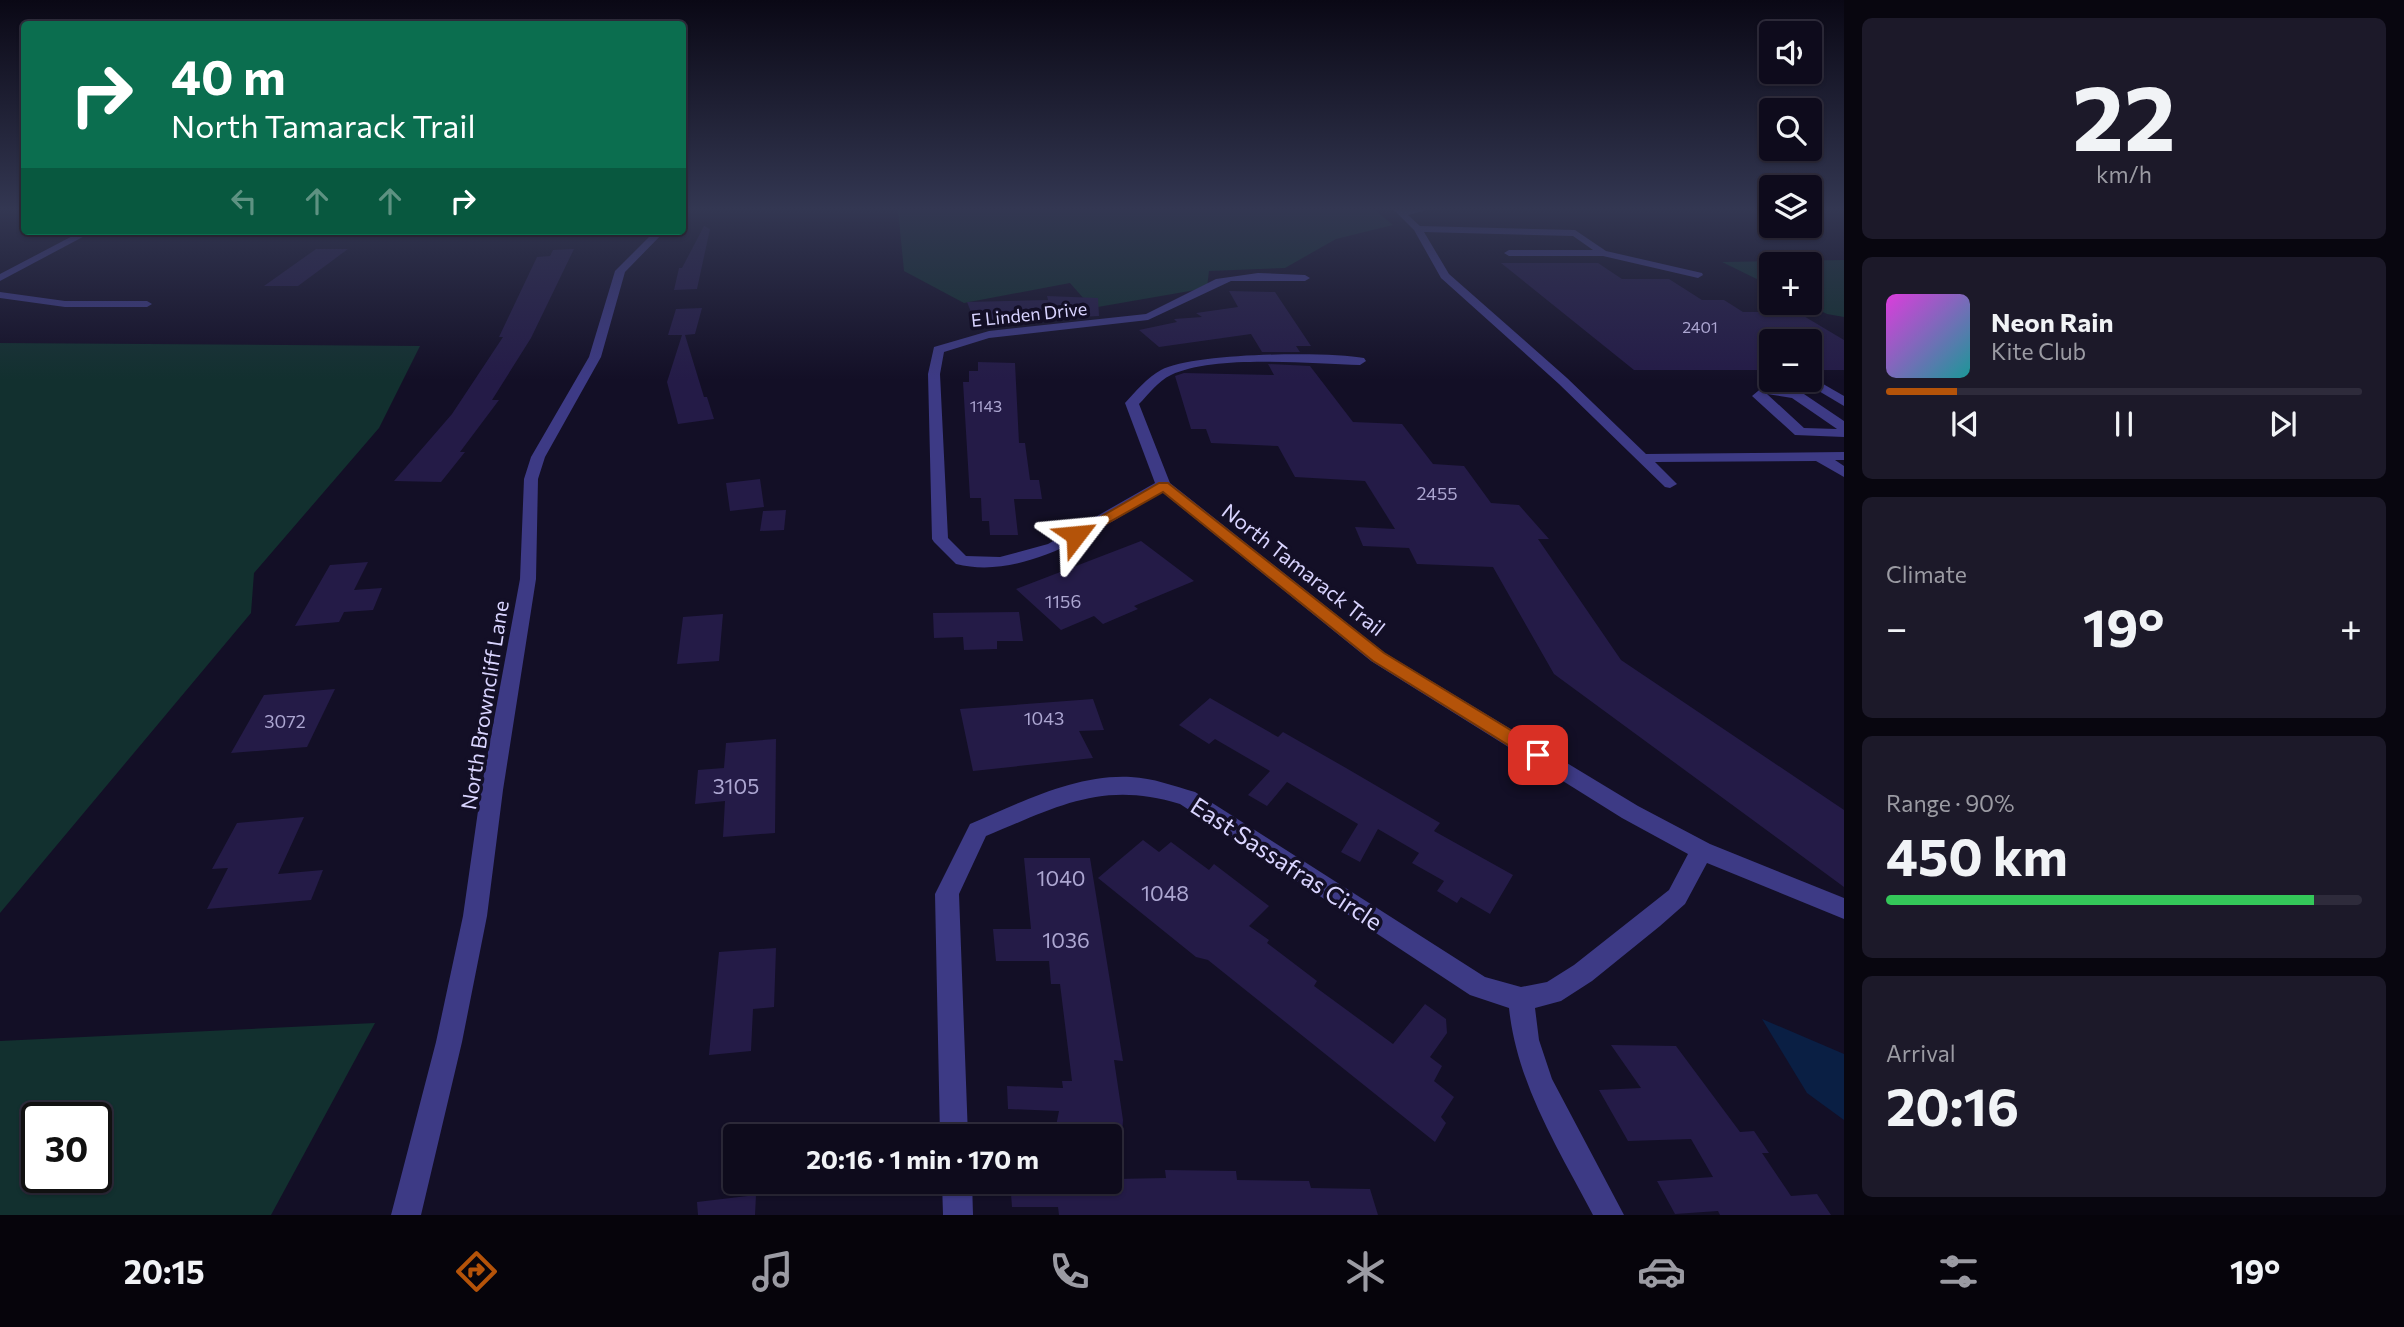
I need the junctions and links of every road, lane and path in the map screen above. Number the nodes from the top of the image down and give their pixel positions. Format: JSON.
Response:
{"nodes":[{"id":1,"x":21,"y":267,"type":"edge"},
{"id":2,"x":624,"y":267,"type":"edge"},
{"id":3,"x":1439,"y":267,"type":"edge"},
{"id":4,"x":1662,"y":267,"type":"edge"},
{"id":5,"x":1698,"y":275,"type":"dead end"},
{"id":6,"x":0,"y":278,"type":"edge"},
{"id":7,"x":1305,"y":278,"type":"dead end"},
{"id":8,"x":0,"y":295,"type":"edge"},
{"id":9,"x":147,"y":304,"type":"dead end"},
{"id":10,"x":1360,"y":361,"type":"dead end"},
{"id":11,"x":1822,"y":388,"type":"edge"},
{"id":12,"x":1844,"y":402,"type":"edge"},
{"id":13,"x":1844,"y":427,"type":"edge"},
{"id":14,"x":1844,"y":433,"type":"edge"},
{"id":15,"x":1819,"y":456,"type":"junction"},
{"id":16,"x":1844,"y":456,"type":"edge"},
{"id":17,"x":1642,"y":458,"type":"junction"},
{"id":18,"x":1844,"y":473,"type":"edge"},
{"id":19,"x":1670,"y":484,"type":"dead end"},
{"id":20,"x":1163,"y":485,"type":"junction"},
{"id":21,"x":1702,"y":851,"type":"junction"},
{"id":22,"x":1844,"y":909,"type":"edge"},
{"id":23,"x":1521,"y":999,"type":"junction"},
{"id":24,"x":954,"y":1124,"type":"edge"},
{"id":25,"x":957,"y":1194,"type":"edge"},
{"id":26,"x":407,"y":1215,"type":"edge"},
{"id":27,"x":958,"y":1215,"type":"edge"},
{"id":28,"x":1609,"y":1215,"type":"edge"}],
"edges":[{"from":1,"to":6,"type":"street"},
{"from":2,"to":26,"type":"street","name":"North Browncliff Lane"},
{"from":3,"to":17,"type":"street"},
{"from":4,"to":5,"type":"street"},
{"from":7,"to":20,"type":"street","name":"E Linden Drive"},
{"from":8,"to":9,"type":"street"},
{"from":10,"to":20,"type":"street"},
{"from":11,"to":12,"type":"street"},
{"from":13,"to":14,"type":"street"},
{"from":15,"to":16,"type":"street"},
{"from":15,"to":17,"type":"street"},
{"from":15,"to":18,"type":"street"},
{"from":17,"to":19,"type":"street"},
{"from":20,"to":21,"type":"street","name":"North Tamarack Trail"},
{"from":21,"to":22,"type":"street","name":"North Tamarack Trail"},
{"from":21,"to":23,"type":"street","name":"East Sassafras Circle"},
{"from":23,"to":24,"type":"street","name":"East Sassafras Circle"},
{"from":23,"to":28,"type":"street"},
{"from":25,"to":27,"type":"street"}]}
